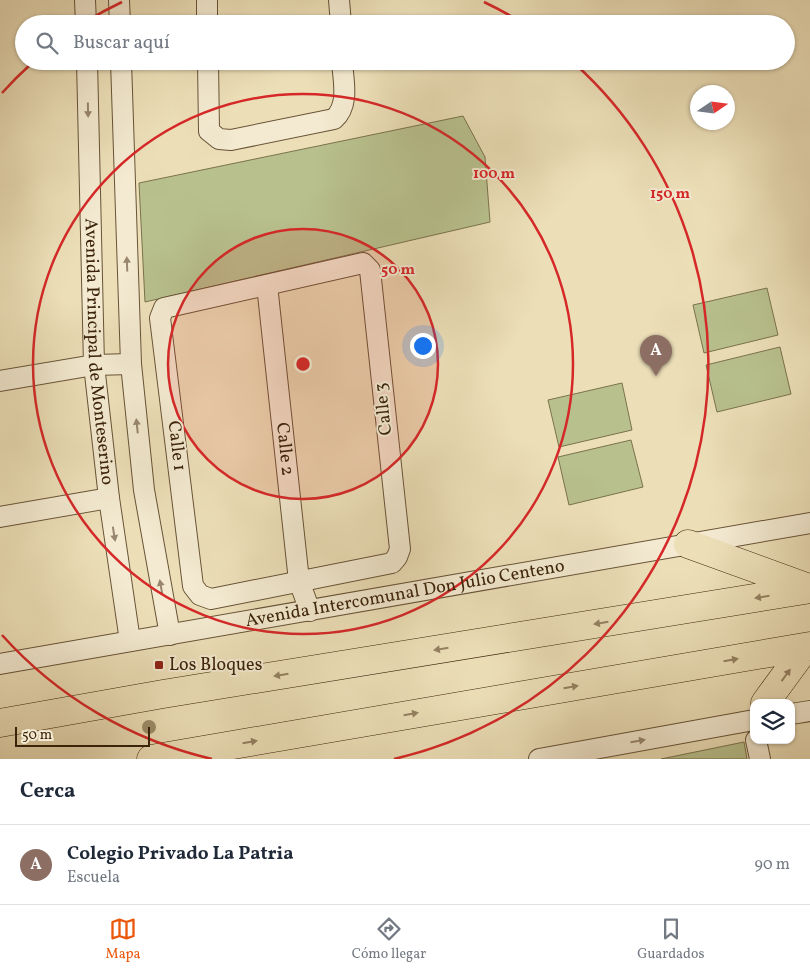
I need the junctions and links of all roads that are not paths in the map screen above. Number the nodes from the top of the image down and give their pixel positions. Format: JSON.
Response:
{"nodes":[{"id":1,"x":85,"y":0,"type":"edge"},
{"id":2,"x":119,"y":0,"type":"edge"},
{"id":3,"x":207,"y":0,"type":"edge"},
{"id":4,"x":339,"y":0,"type":"edge"},
{"id":5,"x":86,"y":15,"type":"edge"},
{"id":6,"x":120,"y":15,"type":"edge"},
{"id":7,"x":207,"y":15,"type":"edge"},
{"id":8,"x":340,"y":15,"type":"edge"},
{"id":9,"x":87,"y":70,"type":"edge"},
{"id":10,"x":121,"y":70,"type":"edge"},
{"id":11,"x":208,"y":70,"type":"edge"},
{"id":12,"x":342,"y":70,"type":"edge"},
{"id":13,"x":268,"y":285,"type":"junction"},
{"id":14,"x":131,"y":364,"type":"junction"},
{"id":15,"x":94,"y":365,"type":"junction"},
{"id":16,"x":0,"y":381,"type":"edge"},
{"id":17,"x":109,"y":498,"type":"junction"},
{"id":18,"x":0,"y":517,"type":"edge"},
{"id":19,"x":810,"y":523,"type":"edge"},
{"id":20,"x":688,"y":544,"type":"junction"},
{"id":21,"x":299,"y":580,"type":"junction"},
{"id":22,"x":810,"y":589,"type":"edge"},
{"id":23,"x":310,"y":610,"type":"junction"},
{"id":24,"x":170,"y":635,"type":"junction"},
{"id":25,"x":130,"y":641,"type":"junction"},
{"id":26,"x":808,"y":647,"type":"edge"},
{"id":27,"x":0,"y":664,"type":"edge"},
{"id":28,"x":772,"y":699,"type":"edge"},
{"id":29,"x":810,"y":711,"type":"edge"},
{"id":30,"x":795,"y":713,"type":"edge"},
{"id":31,"x":0,"y":723,"type":"edge"},
{"id":32,"x":750,"y":723,"type":"edge"},
{"id":33,"x":758,"y":744,"type":"edge"},
{"id":34,"x":150,"y":759,"type":"edge"},
{"id":35,"x":539,"y":759,"type":"edge"},
{"id":36,"x":760,"y":759,"type":"edge"}],
"edges":[{"from":1,"to":5,"type":"street"},
{"from":2,"to":6,"type":"street"},
{"from":3,"to":7,"type":"street"},
{"from":4,"to":8,"type":"street"},
{"from":9,"to":15,"type":"street","name":"Avenida Principal de Monteserino","one_way":true},
{"from":14,"to":10,"type":"street","name":"Avenida Principal de Monteserino","one_way":true},
{"from":11,"to":12,"type":"street"},
{"from":13,"to":21,"type":"street","name":"Calle 2"},
{"from":13,"to":21,"type":"street","name":"Calle 3"},
{"from":13,"to":21,"type":"street","name":"Calle 1"},
{"from":14,"to":15,"type":"street"},
{"from":24,"to":14,"type":"street","name":"Avenida Principal de Monteserino","one_way":true},
{"from":15,"to":16,"type":"street"},
{"from":15,"to":17,"type":"street","name":"Avenida Principal de Monteserino"},
{"from":17,"to":18,"type":"street"},
{"from":17,"to":25,"type":"street","name":"Avenida Principal de Monteserino","one_way":true},
{"from":19,"to":20,"type":"street","name":"Avenida Intercomunal Don Julio Centeno"},
{"from":20,"to":22,"type":"main road"},
{"from":20,"to":23,"type":"street","name":"Avenida Intercomunal Don Julio Centeno"},
{"from":21,"to":23,"type":"street","name":"Calle 2"},
{"from":22,"to":31,"type":"main road","one_way":true},
{"from":23,"to":24,"type":"street","name":"Avenida Intercomunal Don Julio Centeno"},
{"from":24,"to":25,"type":"street","name":"Avenida Intercomunal Don Julio Centeno"},
{"from":25,"to":27,"type":"street","name":"Avenida Intercomunal Don Julio Centeno"},
{"from":28,"to":26,"type":"main road","one_way":true},
{"from":34,"to":26,"type":"main road","one_way":true},
{"from":29,"to":30,"type":"street"},
{"from":35,"to":32,"type":"street","one_way":true},
{"from":33,"to":36,"type":"street"}]}
